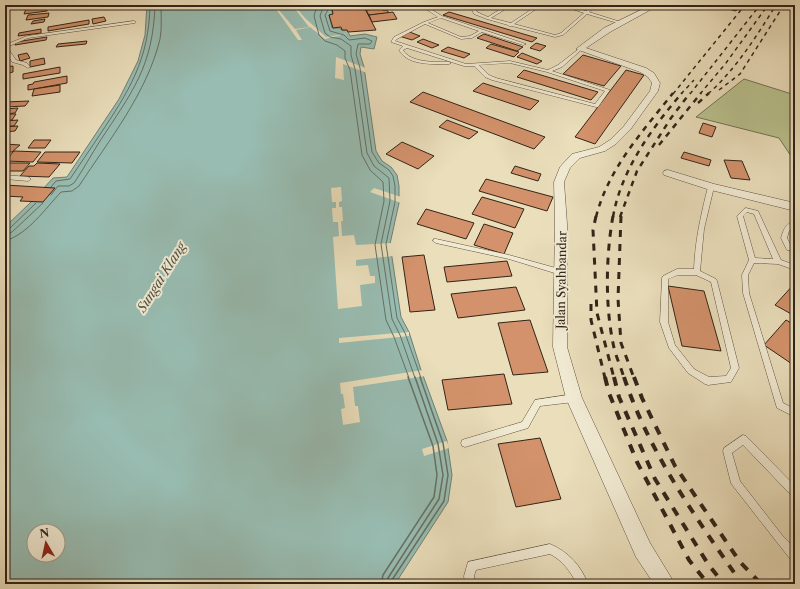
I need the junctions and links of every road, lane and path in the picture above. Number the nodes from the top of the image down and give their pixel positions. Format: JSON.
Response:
{"nodes":[{"id":1,"x":422,"y":5,"type":"edge"},
{"id":2,"x":481,"y":5,"type":"edge"},
{"id":3,"x":510,"y":5,"type":"edge"},
{"id":4,"x":540,"y":5,"type":"edge"},
{"id":5,"x":562,"y":5,"type":"edge"},
{"id":6,"x":595,"y":5,"type":"edge"},
{"id":7,"x":656,"y":5,"type":"edge"},
{"id":8,"x":586,"y":12,"type":"junction"},
{"id":9,"x":441,"y":17,"type":"junction"},
{"id":10,"x":488,"y":18,"type":"junction"},
{"id":11,"x":134,"y":22,"type":"dead end"},
{"id":12,"x":425,"y":23,"type":"junction"},
{"id":13,"x":622,"y":23,"type":"junction"},
{"id":14,"x":510,"y":25,"type":"junction"},
{"id":15,"x":482,"y":31,"type":"junction"},
{"id":16,"x":524,"y":44,"type":"dead end"},
{"id":17,"x":5,"y":47,"type":"edge"},
{"id":18,"x":405,"y":47,"type":"junction"},
{"id":19,"x":580,"y":49,"type":"junction"},
{"id":20,"x":459,"y":63,"type":"junction"},
{"id":21,"x":476,"y":65,"type":"junction"},
{"id":22,"x":28,"y":66,"type":"dead end"},
{"id":23,"x":548,"y":71,"type":"junction"},
{"id":24,"x":668,"y":173,"type":"dead end"},
{"id":25,"x":5,"y":177,"type":"edge"},
{"id":26,"x":28,"y":179,"type":"dead end"},
{"id":27,"x":711,"y":187,"type":"junction"},
{"id":28,"x":795,"y":207,"type":"edge"},
{"id":29,"x":795,"y":224,"type":"edge"},
{"id":30,"x":436,"y":241,"type":"dead end"},
{"id":31,"x":795,"y":249,"type":"edge"},
{"id":32,"x":752,"y":260,"type":"junction"},
{"id":33,"x":778,"y":262,"type":"junction"},
{"id":34,"x":795,"y":268,"type":"edge"},
{"id":35,"x":561,"y":272,"type":"junction"},
{"id":36,"x":697,"y":272,"type":"junction"},
{"id":37,"x":574,"y":398,"type":"junction"},
{"id":38,"x":795,"y":413,"type":"edge"},
{"id":39,"x":465,"y":443,"type":"dead end"},
{"id":40,"x":795,"y":492,"type":"edge"},
{"id":41,"x":795,"y":556,"type":"edge"},
{"id":42,"x":470,"y":584,"type":"edge"},
{"id":43,"x":584,"y":584,"type":"edge"},
{"id":44,"x":664,"y":584,"type":"edge"}],
"edges":[{"from":1,"to":9,"type":"lane"},
{"from":2,"to":10,"type":"lane"},
{"from":3,"to":10,"type":"lane"},
{"from":4,"to":14,"type":"lane"},
{"from":5,"to":8,"type":"lane"},
{"from":6,"to":8,"type":"lane"},
{"from":7,"to":13,"type":"street"},
{"from":8,"to":13,"type":"lane"},
{"from":8,"to":14,"type":"lane"},
{"from":9,"to":12,"type":"lane"},
{"from":9,"to":15,"type":"lane"},
{"from":10,"to":14,"type":"lane"},
{"from":11,"to":17,"type":"lane"},
{"from":12,"to":15,"type":"lane"},
{"from":12,"to":18,"type":"lane"},
{"from":13,"to":19,"type":"street"},
{"from":15,"to":16,"type":"lane"},
{"from":17,"to":22,"type":"lane"},
{"from":18,"to":20,"type":"lane"},
{"from":18,"to":20,"type":"lane"},
{"from":19,"to":23,"type":"lane"},
{"from":19,"to":35,"type":"street","name":"Jalan Syahbandar"},
{"from":20,"to":21,"type":"lane"},
{"from":21,"to":23,"type":"lane"},
{"from":21,"to":23,"type":"lane"},
{"from":24,"to":27,"type":"street"},
{"from":25,"to":26,"type":"lane"},
{"from":27,"to":28,"type":"street"},
{"from":27,"to":36,"type":"lane"},
{"from":29,"to":31,"type":"lane"},
{"from":30,"to":35,"type":"lane"},
{"from":32,"to":33,"type":"lane"},
{"from":32,"to":33,"type":"lane"},
{"from":32,"to":38,"type":"lane"},
{"from":33,"to":34,"type":"lane"},
{"from":35,"to":37,"type":"street","name":"Jalan Syahbandar"},
{"from":36,"to":36,"type":"lane"},
{"from":37,"to":39,"type":"lane"},
{"from":37,"to":44,"type":"street","name":"Jalan Syahbandar"},
{"from":40,"to":41,"type":"lane"},
{"from":42,"to":43,"type":"lane"}]}
